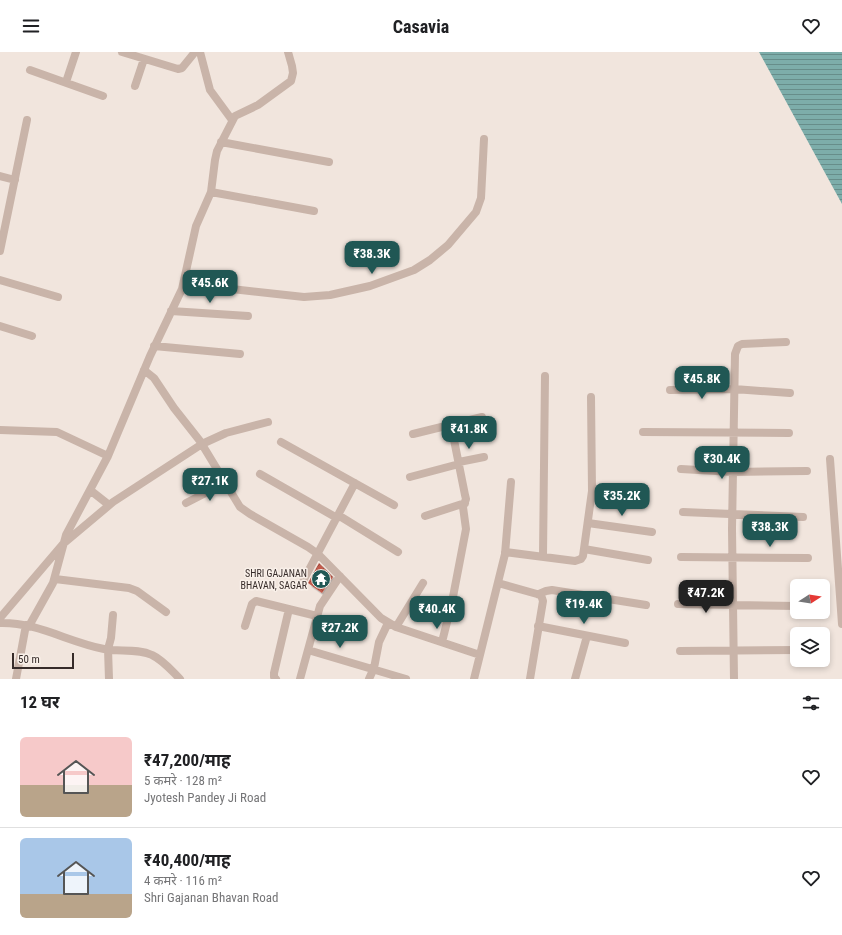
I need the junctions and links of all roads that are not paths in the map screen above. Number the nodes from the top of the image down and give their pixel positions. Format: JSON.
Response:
{"nodes":[{"id":1,"x":76,"y":52,"type":"edge"},
{"id":2,"x":122,"y":52,"type":"edge"},
{"id":3,"x":195,"y":52,"type":"edge"},
{"id":4,"x":200,"y":52,"type":"edge"},
{"id":5,"x":288,"y":52,"type":"edge"},
{"id":6,"x":144,"y":59,"type":"junction"},
{"id":7,"x":30,"y":70,"type":"dead end"},
{"id":8,"x":66,"y":82,"type":"junction"},
{"id":9,"x":135,"y":86,"type":"dead end"},
{"id":10,"x":104,"y":96,"type":"dead end"},
{"id":11,"x":27,"y":120,"type":"dead end"},
{"id":12,"x":232,"y":120,"type":"junction"},
{"id":13,"x":484,"y":139,"type":"dead end"},
{"id":14,"x":221,"y":142,"type":"junction"},
{"id":15,"x":329,"y":162,"type":"dead end"},
{"id":16,"x":0,"y":176,"type":"edge"},
{"id":17,"x":15,"y":180,"type":"junction"},
{"id":18,"x":211,"y":192,"type":"junction"},
{"id":19,"x":314,"y":211,"type":"dead end"},
{"id":20,"x":0,"y":250,"type":"edge"},
{"id":21,"x":0,"y":280,"type":"edge"},
{"id":22,"x":183,"y":286,"type":"junction"},
{"id":23,"x":58,"y":297,"type":"dead end"},
{"id":24,"x":171,"y":312,"type":"junction"},
{"id":25,"x":248,"y":316,"type":"dead end"},
{"id":26,"x":0,"y":326,"type":"edge"},
{"id":27,"x":32,"y":336,"type":"dead end"},
{"id":28,"x":786,"y":342,"type":"dead end"},
{"id":29,"x":154,"y":346,"type":"junction"},
{"id":30,"x":240,"y":354,"type":"dead end"},
{"id":31,"x":144,"y":370,"type":"junction"},
{"id":32,"x":545,"y":376,"type":"dead end"},
{"id":33,"x":734,"y":389,"type":"junction"},
{"id":34,"x":670,"y":390,"type":"dead end"},
{"id":35,"x":790,"y":393,"type":"dead end"},
{"id":36,"x":590,"y":397,"type":"dead end"},
{"id":37,"x":482,"y":417,"type":"dead end"},
{"id":38,"x":268,"y":422,"type":"dead end"},
{"id":39,"x":450,"y":425,"type":"junction"},
{"id":40,"x":0,"y":430,"type":"edge"},
{"id":41,"x":643,"y":432,"type":"dead end"},
{"id":42,"x":733,"y":433,"type":"junction"},
{"id":43,"x":789,"y":433,"type":"dead end"},
{"id":44,"x":413,"y":434,"type":"dead end"},
{"id":45,"x":281,"y":442,"type":"dead end"},
{"id":46,"x":202,"y":444,"type":"junction"},
{"id":47,"x":108,"y":456,"type":"junction"},
{"id":48,"x":484,"y":457,"type":"dead end"},
{"id":49,"x":830,"y":459,"type":"dead end"},
{"id":50,"x":459,"y":463,"type":"junction"},
{"id":51,"x":681,"y":469,"type":"dead end"},
{"id":52,"x":807,"y":471,"type":"dead end"},
{"id":53,"x":733,"y":472,"type":"junction"},
{"id":54,"x":260,"y":474,"type":"dead end"},
{"id":55,"x":410,"y":477,"type":"dead end"},
{"id":56,"x":511,"y":482,"type":"dead end"},
{"id":57,"x":225,"y":483,"type":"junction"},
{"id":58,"x":355,"y":483,"type":"junction"},
{"id":59,"x":90,"y":490,"type":"junction"},
{"id":60,"x":465,"y":502,"type":"junction"},
{"id":61,"x":186,"y":503,"type":"dead end"},
{"id":62,"x":110,"y":505,"type":"junction"},
{"id":63,"x":394,"y":505,"type":"dead end"},
{"id":64,"x":683,"y":512,"type":"dead end"},
{"id":65,"x":732,"y":514,"type":"junction"},
{"id":66,"x":338,"y":516,"type":"junction"},
{"id":67,"x":425,"y":516,"type":"dead end"},
{"id":68,"x":803,"y":517,"type":"dead end"},
{"id":69,"x":588,"y":523,"type":"junction"},
{"id":70,"x":652,"y":532,"type":"dead end"},
{"id":71,"x":63,"y":544,"type":"junction"},
{"id":72,"x":584,"y":549,"type":"junction"},
{"id":73,"x":398,"y":552,"type":"dead end"},
{"id":74,"x":505,"y":552,"type":"junction"},
{"id":75,"x":318,"y":554,"type":"junction"},
{"id":76,"x":543,"y":556,"type":"junction"},
{"id":77,"x":681,"y":557,"type":"dead end"},
{"id":78,"x":732,"y":557,"type":"junction"},
{"id":79,"x":808,"y":558,"type":"dead end"},
{"id":80,"x":648,"y":560,"type":"dead end"},
{"id":81,"x":340,"y":576,"type":"junction"},
{"id":82,"x":54,"y":579,"type":"junction"},
{"id":83,"x":302,"y":583,"type":"dead end"},
{"id":84,"x":423,"y":583,"type":"dead end"},
{"id":85,"x":498,"y":583,"type":"junction"},
{"id":86,"x":539,"y":594,"type":"junction"},
{"id":87,"x":678,"y":604,"type":"dead end"},
{"id":88,"x":733,"y":604,"type":"junction"},
{"id":89,"x":646,"y":605,"type":"dead end"},
{"id":90,"x":790,"y":606,"type":"edge"},
{"id":91,"x":289,"y":609,"type":"junction"},
{"id":92,"x":166,"y":612,"type":"dead end"},
{"id":93,"x":113,"y":615,"type":"dead end"},
{"id":94,"x":317,"y":616,"type":"junction"},
{"id":95,"x":0,"y":618,"type":"edge"},
{"id":96,"x":384,"y":621,"type":"junction"},
{"id":97,"x":0,"y":623,"type":"edge"},
{"id":98,"x":842,"y":624,"type":"edge"},
{"id":99,"x":27,"y":625,"type":"junction"},
{"id":100,"x":245,"y":626,"type":"dead end"},
{"id":101,"x":538,"y":626,"type":"junction"},
{"id":102,"x":396,"y":628,"type":"junction"},
{"id":103,"x":588,"y":636,"type":"junction"},
{"id":104,"x":442,"y":642,"type":"junction"},
{"id":105,"x":625,"y":643,"type":"dead end"},
{"id":106,"x":108,"y":649,"type":"junction"},
{"id":107,"x":308,"y":650,"type":"junction"},
{"id":108,"x":790,"y":650,"type":"edge"},
{"id":109,"x":680,"y":651,"type":"dead end"},
{"id":110,"x":734,"y":651,"type":"junction"},
{"id":111,"x":480,"y":655,"type":"junction"},
{"id":112,"x":370,"y":668,"type":"junction"},
{"id":113,"x":16,"y":679,"type":"edge"},
{"id":114,"x":109,"y":679,"type":"edge"},
{"id":115,"x":180,"y":679,"type":"edge"},
{"id":116,"x":276,"y":679,"type":"edge"},
{"id":117,"x":300,"y":679,"type":"edge"},
{"id":118,"x":369,"y":679,"type":"edge"},
{"id":119,"x":406,"y":679,"type":"edge"},
{"id":120,"x":474,"y":679,"type":"edge"},
{"id":121,"x":530,"y":679,"type":"edge"},
{"id":122,"x":575,"y":679,"type":"edge"},
{"id":123,"x":734,"y":679,"type":"edge"}],
"edges":[{"from":1,"to":8,"type":"street"},
{"from":2,"to":6,"type":"street"},
{"from":3,"to":6,"type":"street"},
{"from":4,"to":12,"type":"street"},
{"from":5,"to":12,"type":"street"},
{"from":6,"to":9,"type":"street"},
{"from":7,"to":8,"type":"street"},
{"from":8,"to":10,"type":"street"},
{"from":11,"to":17,"type":"street"},
{"from":12,"to":14,"type":"street"},
{"from":13,"to":22,"type":"street"},
{"from":14,"to":15,"type":"street"},
{"from":14,"to":18,"type":"street"},
{"from":16,"to":17,"type":"street"},
{"from":17,"to":20,"type":"street"},
{"from":18,"to":19,"type":"street"},
{"from":18,"to":22,"type":"street"},
{"from":21,"to":23,"type":"street"},
{"from":22,"to":24,"type":"street"},
{"from":24,"to":25,"type":"street"},
{"from":24,"to":29,"type":"street"},
{"from":26,"to":27,"type":"street"},
{"from":28,"to":33,"type":"street"},
{"from":29,"to":30,"type":"street"},
{"from":29,"to":31,"type":"street"},
{"from":31,"to":46,"type":"street"},
{"from":31,"to":47,"type":"street"},
{"from":32,"to":76,"type":"street"},
{"from":33,"to":34,"type":"street"},
{"from":33,"to":35,"type":"street"},
{"from":33,"to":42,"type":"street"},
{"from":36,"to":69,"type":"street"},
{"from":37,"to":39,"type":"street"},
{"from":38,"to":46,"type":"street"},
{"from":39,"to":44,"type":"street"},
{"from":39,"to":50,"type":"street"},
{"from":40,"to":47,"type":"street"},
{"from":41,"to":42,"type":"street"},
{"from":42,"to":43,"type":"street"},
{"from":42,"to":53,"type":"street"},
{"from":45,"to":58,"type":"street"},
{"from":46,"to":57,"type":"street"},
{"from":46,"to":62,"type":"street"},
{"from":47,"to":59,"type":"street"},
{"from":48,"to":50,"type":"street"},
{"from":49,"to":98,"type":"street"},
{"from":50,"to":55,"type":"street"},
{"from":50,"to":60,"type":"street"},
{"from":51,"to":53,"type":"street"},
{"from":52,"to":53,"type":"street"},
{"from":53,"to":65,"type":"street"},
{"from":54,"to":66,"type":"street"},
{"from":56,"to":74,"type":"street"},
{"from":57,"to":61,"type":"street"},
{"from":57,"to":75,"type":"street"},
{"from":58,"to":63,"type":"street"},
{"from":58,"to":66,"type":"street"},
{"from":59,"to":62,"type":"street"},
{"from":59,"to":71,"type":"street"},
{"from":60,"to":67,"type":"street"},
{"from":60,"to":104,"type":"street"},
{"from":62,"to":71,"type":"street"},
{"from":64,"to":65,"type":"street"},
{"from":65,"to":68,"type":"street"},
{"from":65,"to":78,"type":"street"},
{"from":66,"to":73,"type":"street"},
{"from":66,"to":75,"type":"street"},
{"from":69,"to":70,"type":"street"},
{"from":69,"to":72,"type":"street"},
{"from":71,"to":82,"type":"street"},
{"from":71,"to":95,"type":"street"},
{"from":72,"to":76,"type":"street"},
{"from":72,"to":80,"type":"street"},
{"from":74,"to":76,"type":"street"},
{"from":74,"to":85,"type":"street"},
{"from":75,"to":81,"type":"street"},
{"from":75,"to":83,"type":"street"},
{"from":77,"to":78,"type":"street"},
{"from":78,"to":79,"type":"street"},
{"from":78,"to":88,"type":"street"},
{"from":81,"to":94,"type":"street"},
{"from":81,"to":96,"type":"street"},
{"from":82,"to":92,"type":"street"},
{"from":82,"to":99,"type":"street"},
{"from":84,"to":102,"type":"street"},
{"from":85,"to":86,"type":"street"},
{"from":85,"to":111,"type":"street"},
{"from":86,"to":89,"type":"street"},
{"from":86,"to":101,"type":"street"},
{"from":87,"to":88,"type":"street"},
{"from":88,"to":90,"type":"street"},
{"from":88,"to":110,"type":"street"},
{"from":91,"to":94,"type":"street"},
{"from":91,"to":100,"type":"street"},
{"from":91,"to":116,"type":"street"},
{"from":93,"to":106,"type":"street"},
{"from":94,"to":107,"type":"street"},
{"from":96,"to":102,"type":"street"},
{"from":96,"to":112,"type":"street"},
{"from":97,"to":99,"type":"street"},
{"from":99,"to":106,"type":"street"},
{"from":99,"to":113,"type":"street"},
{"from":101,"to":103,"type":"street"},
{"from":101,"to":121,"type":"street"},
{"from":102,"to":104,"type":"street"},
{"from":103,"to":105,"type":"street"},
{"from":103,"to":122,"type":"street"},
{"from":104,"to":111,"type":"street"},
{"from":106,"to":114,"type":"street"},
{"from":106,"to":115,"type":"street"},
{"from":107,"to":112,"type":"street"},
{"from":107,"to":117,"type":"street"},
{"from":108,"to":110,"type":"street"},
{"from":109,"to":110,"type":"street"},
{"from":110,"to":123,"type":"street"},
{"from":111,"to":120,"type":"street"},
{"from":112,"to":118,"type":"street"},
{"from":112,"to":119,"type":"street"}]}
